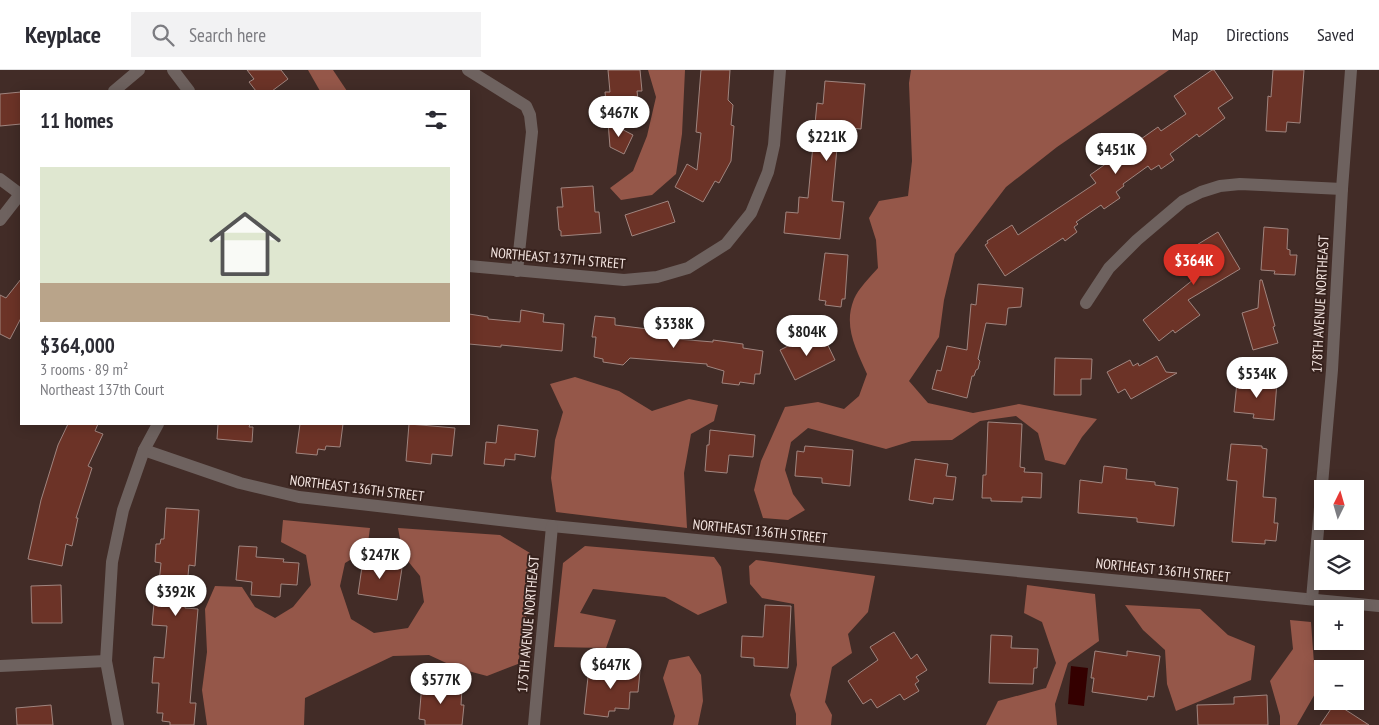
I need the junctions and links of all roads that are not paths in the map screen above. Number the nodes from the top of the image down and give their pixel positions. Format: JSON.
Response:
{"nodes":[{"id":1,"x":139,"y":70,"type":"edge"},
{"id":2,"x":173,"y":70,"type":"edge"},
{"id":3,"x":468,"y":70,"type":"edge"},
{"id":4,"x":780,"y":70,"type":"edge"},
{"id":5,"x":1351,"y":70,"type":"edge"},
{"id":6,"x":115,"y":90,"type":"edge"},
{"id":7,"x":188,"y":90,"type":"edge"},
{"id":8,"x":0,"y":179,"type":"edge"},
{"id":9,"x":1342,"y":189,"type":"junction"},
{"id":10,"x":20,"y":194,"type":"edge"},
{"id":11,"x":0,"y":220,"type":"edge"},
{"id":12,"x":470,"y":266,"type":"edge"},
{"id":13,"x":517,"y":271,"type":"junction"},
{"id":14,"x":1086,"y":303,"type":"dead end"},
{"id":15,"x":157,"y":425,"type":"edge"},
{"id":16,"x":144,"y":450,"type":"junction"},
{"id":17,"x":552,"y":526,"type":"junction"},
{"id":18,"x":1312,"y":599,"type":"junction"},
{"id":19,"x":1379,"y":606,"type":"edge"},
{"id":20,"x":106,"y":661,"type":"junction"},
{"id":21,"x":0,"y":666,"type":"edge"},
{"id":22,"x":118,"y":725,"type":"edge"},
{"id":23,"x":534,"y":725,"type":"edge"}],
"edges":[{"from":1,"to":6,"type":"street"},
{"from":2,"to":7,"type":"street"},
{"from":3,"to":13,"type":"street"},
{"from":4,"to":13,"type":"street","name":"NORTHEAST 137TH STREET"},
{"from":5,"to":9,"type":"street","name":"178TH AVENUE NORTHEAST"},
{"from":8,"to":10,"type":"street"},
{"from":9,"to":14,"type":"street"},
{"from":9,"to":18,"type":"street","name":"178TH AVENUE NORTHEAST"},
{"from":10,"to":11,"type":"street"},
{"from":12,"to":13,"type":"street","name":"NORTHEAST 137TH STREET"},
{"from":15,"to":16,"type":"street"},
{"from":16,"to":17,"type":"street","name":"NORTHEAST 136TH STREET"},
{"from":16,"to":20,"type":"street"},
{"from":17,"to":18,"type":"street","name":"NORTHEAST 136TH STREET"},
{"from":17,"to":23,"type":"street","name":"175TH AVENUE NORTHEAST"},
{"from":18,"to":19,"type":"street","name":"NORTHEAST 136TH STREET"},
{"from":20,"to":21,"type":"street"},
{"from":20,"to":22,"type":"street"}]}
